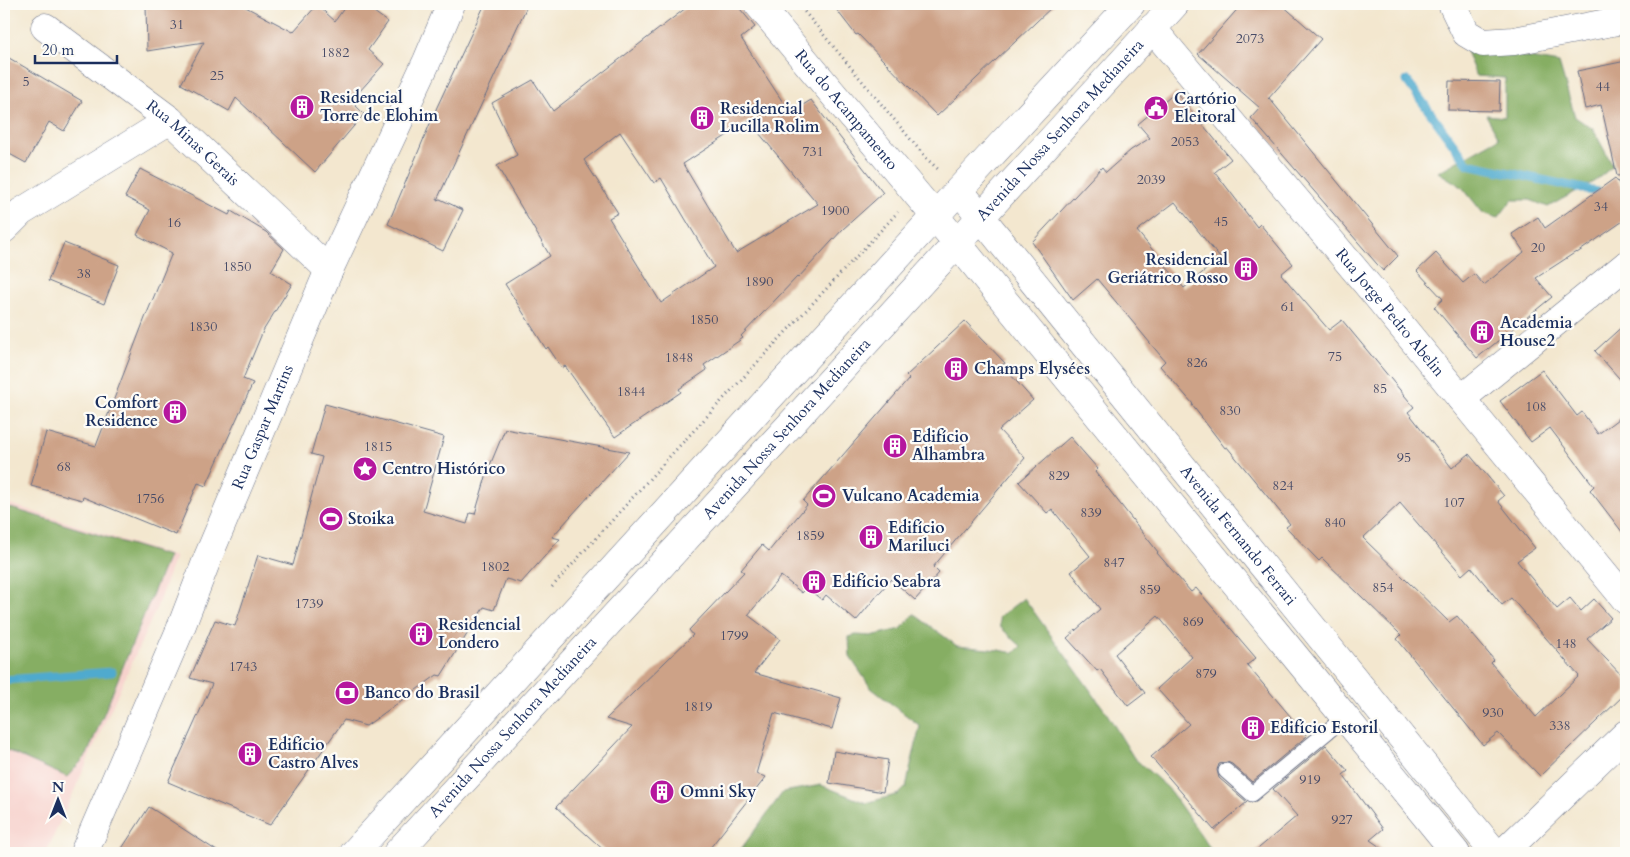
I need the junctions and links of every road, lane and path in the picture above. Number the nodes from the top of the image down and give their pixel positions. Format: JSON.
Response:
{"nodes":[{"id":1,"x":451,"y":4,"type":"edge"},
{"id":2,"x":758,"y":4,"type":"edge"},
{"id":3,"x":798,"y":4,"type":"edge"},
{"id":4,"x":1131,"y":4,"type":"edge"},
{"id":5,"x":1175,"y":4,"type":"edge"},
{"id":6,"x":1452,"y":4,"type":"edge"},
{"id":7,"x":1626,"y":18,"type":"edge"},
{"id":8,"x":45,"y":27,"type":"dead end"},
{"id":9,"x":1152,"y":28,"type":"junction"},
{"id":10,"x":170,"y":120,"type":"junction"},
{"id":11,"x":953,"y":179,"type":"junction"},
{"id":12,"x":902,"y":207,"type":"dead end"},
{"id":13,"x":935,"y":216,"type":"junction"},
{"id":14,"x":981,"y":217,"type":"junction"},
{"id":15,"x":4,"y":229,"type":"edge"},
{"id":16,"x":957,"y":244,"type":"junction"},
{"id":17,"x":1626,"y":265,"type":"edge"},
{"id":18,"x":329,"y":270,"type":"junction"},
{"id":19,"x":1461,"y":399,"type":"junction"},
{"id":20,"x":552,"y":587,"type":"dead end"},
{"id":21,"x":1626,"y":600,"type":"edge"},
{"id":22,"x":1345,"y":717,"type":"junction"},
{"id":23,"x":1626,"y":734,"type":"edge"},
{"id":24,"x":1226,"y":770,"type":"dead end"},
{"id":25,"x":84,"y":853,"type":"edge"},
{"id":26,"x":354,"y":853,"type":"edge"},
{"id":27,"x":397,"y":853,"type":"edge"},
{"id":28,"x":1456,"y":853,"type":"edge"},
{"id":29,"x":1495,"y":853,"type":"edge"},
{"id":30,"x":1503,"y":853,"type":"edge"}],
"edges":[{"from":1,"to":18,"type":"main road","name":"Rua Gaspar Martins"},
{"from":2,"to":13,"type":"main road","name":"Rua do Acampamento"},
{"from":3,"to":11,"type":"path"},
{"from":4,"to":11,"type":"main road","name":"Avenida Nossa Senhora Medianeira"},
{"from":5,"to":9,"type":"main road","name":"Avenida Nossa Senhora Medianeira"},
{"from":6,"to":7,"type":"main road"},
{"from":8,"to":10,"type":"main road","name":"Rua Minas Gerais"},
{"from":9,"to":14,"type":"main road","name":"Avenida Nossa Senhora Medianeira"},
{"from":9,"to":19,"type":"main road","name":"Rua Jorge Pedro Abelin"},
{"from":10,"to":15,"type":"main road"},
{"from":10,"to":18,"type":"main road","name":"Rua Minas Gerais"},
{"from":11,"to":13,"type":"main road","name":"Avenida Nossa Senhora Medianeira"},
{"from":11,"to":14,"type":"main road","name":"Avenida Fernando Ferrari"},
{"from":12,"to":20,"type":"path"},
{"from":13,"to":16,"type":"main road","name":"Rua do Acampamento"},
{"from":13,"to":26,"type":"main road","name":"Avenida Nossa Senhora Medianeira"},
{"from":14,"to":16,"type":"main road","name":"Avenida Nossa Senhora Medianeira"},
{"from":14,"to":29,"type":"main road","name":"Avenida Fernando Ferrari"},
{"from":16,"to":22,"type":"main road","name":"Avenida Fernando Ferrari"},
{"from":16,"to":27,"type":"main road","name":"Avenida Nossa Senhora Medianeira"},
{"from":17,"to":19,"type":"main road"},
{"from":18,"to":25,"type":"main road","name":"Rua Gaspar Martins"},
{"from":19,"to":21,"type":"main road","name":"Rua Jorge Pedro Abelin"},
{"from":22,"to":24,"type":"lane"},
{"from":22,"to":28,"type":"main road","name":"Avenida Fernando Ferrari"},
{"from":23,"to":30,"type":"main road"}]}
